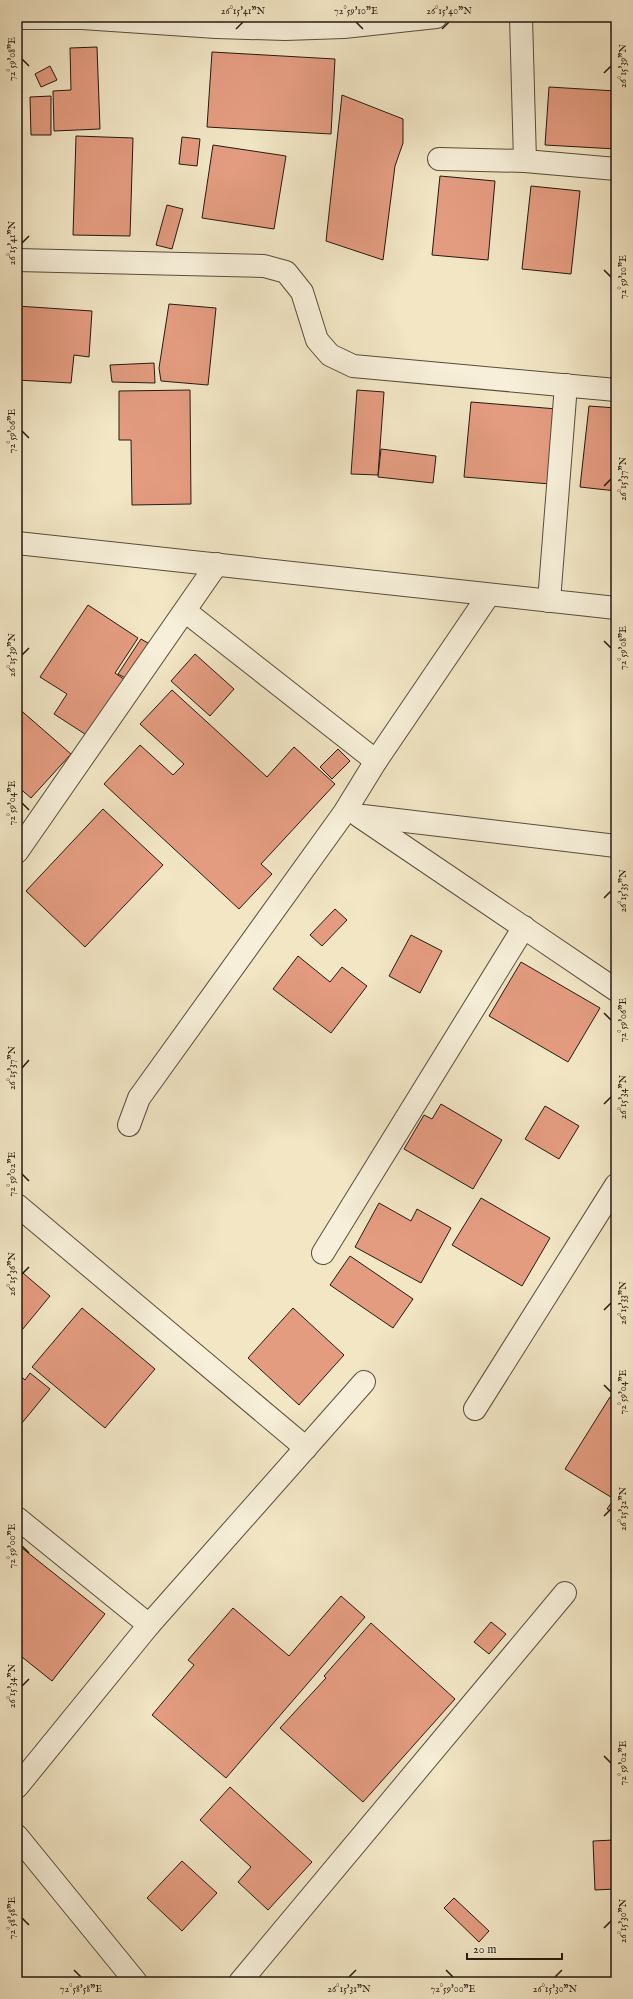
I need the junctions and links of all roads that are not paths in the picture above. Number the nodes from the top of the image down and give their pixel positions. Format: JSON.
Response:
{"nodes":[{"id":1,"x":82,"y":17,"type":"edge"},
{"id":2,"x":436,"y":17,"type":"edge"},
{"id":3,"x":521,"y":17,"type":"edge"},
{"id":4,"x":17,"y":18,"type":"edge"},
{"id":5,"x":284,"y":23,"type":"edge"},
{"id":6,"x":439,"y":159,"type":"dead end"},
{"id":7,"x":525,"y":161,"type":"junction"},
{"id":8,"x":616,"y":169,"type":"edge"},
{"id":9,"x":17,"y":260,"type":"edge"},
{"id":10,"x":566,"y":385,"type":"junction"},
{"id":11,"x":616,"y":390,"type":"edge"},
{"id":12,"x":17,"y":543,"type":"edge"},
{"id":13,"x":217,"y":564,"type":"junction"},
{"id":14,"x":488,"y":596,"type":"junction"},
{"id":15,"x":548,"y":601,"type":"junction"},
{"id":16,"x":616,"y":608,"type":"edge"},
{"id":17,"x":185,"y":611,"type":"junction"},
{"id":18,"x":376,"y":760,"type":"junction"},
{"id":19,"x":352,"y":814,"type":"junction"},
{"id":20,"x":616,"y":846,"type":"edge"},
{"id":21,"x":17,"y":852,"type":"edge"},
{"id":22,"x":524,"y":927,"type":"junction"},
{"id":23,"x":616,"y":990,"type":"edge"},
{"id":24,"x":129,"y":1125,"type":"dead end"},
{"id":25,"x":616,"y":1185,"type":"edge"},
{"id":26,"x":17,"y":1205,"type":"edge"},
{"id":27,"x":323,"y":1254,"type":"dead end"},
{"id":28,"x":364,"y":1382,"type":"dead end"},
{"id":29,"x":475,"y":1410,"type":"dead end"},
{"id":30,"x":306,"y":1448,"type":"junction"},
{"id":31,"x":17,"y":1518,"type":"edge"},
{"id":32,"x":565,"y":1593,"type":"dead end"},
{"id":33,"x":149,"y":1625,"type":"junction"},
{"id":34,"x":17,"y":1787,"type":"edge"},
{"id":35,"x":17,"y":1836,"type":"edge"},
{"id":36,"x":136,"y":1982,"type":"edge"},
{"id":37,"x":240,"y":1982,"type":"edge"}],
"edges":[{"from":1,"to":4,"type":"street"},
{"from":1,"to":5,"type":"street"},
{"from":2,"to":5,"type":"street"},
{"from":3,"to":7,"type":"street"},
{"from":6,"to":7,"type":"street"},
{"from":7,"to":8,"type":"street"},
{"from":9,"to":10,"type":"street"},
{"from":10,"to":11,"type":"street"},
{"from":10,"to":15,"type":"street"},
{"from":12,"to":13,"type":"street"},
{"from":13,"to":14,"type":"street"},
{"from":13,"to":17,"type":"street"},
{"from":14,"to":15,"type":"street"},
{"from":14,"to":18,"type":"street"},
{"from":15,"to":16,"type":"street"},
{"from":17,"to":18,"type":"street"},
{"from":17,"to":21,"type":"street"},
{"from":18,"to":19,"type":"street"},
{"from":19,"to":20,"type":"street"},
{"from":19,"to":22,"type":"street"},
{"from":19,"to":24,"type":"street"},
{"from":22,"to":23,"type":"street"},
{"from":22,"to":27,"type":"street"},
{"from":25,"to":29,"type":"street"},
{"from":26,"to":30,"type":"street"},
{"from":28,"to":30,"type":"street"},
{"from":30,"to":33,"type":"street"},
{"from":31,"to":33,"type":"street"},
{"from":32,"to":37,"type":"street"},
{"from":33,"to":34,"type":"street"},
{"from":35,"to":36,"type":"street"}]}
